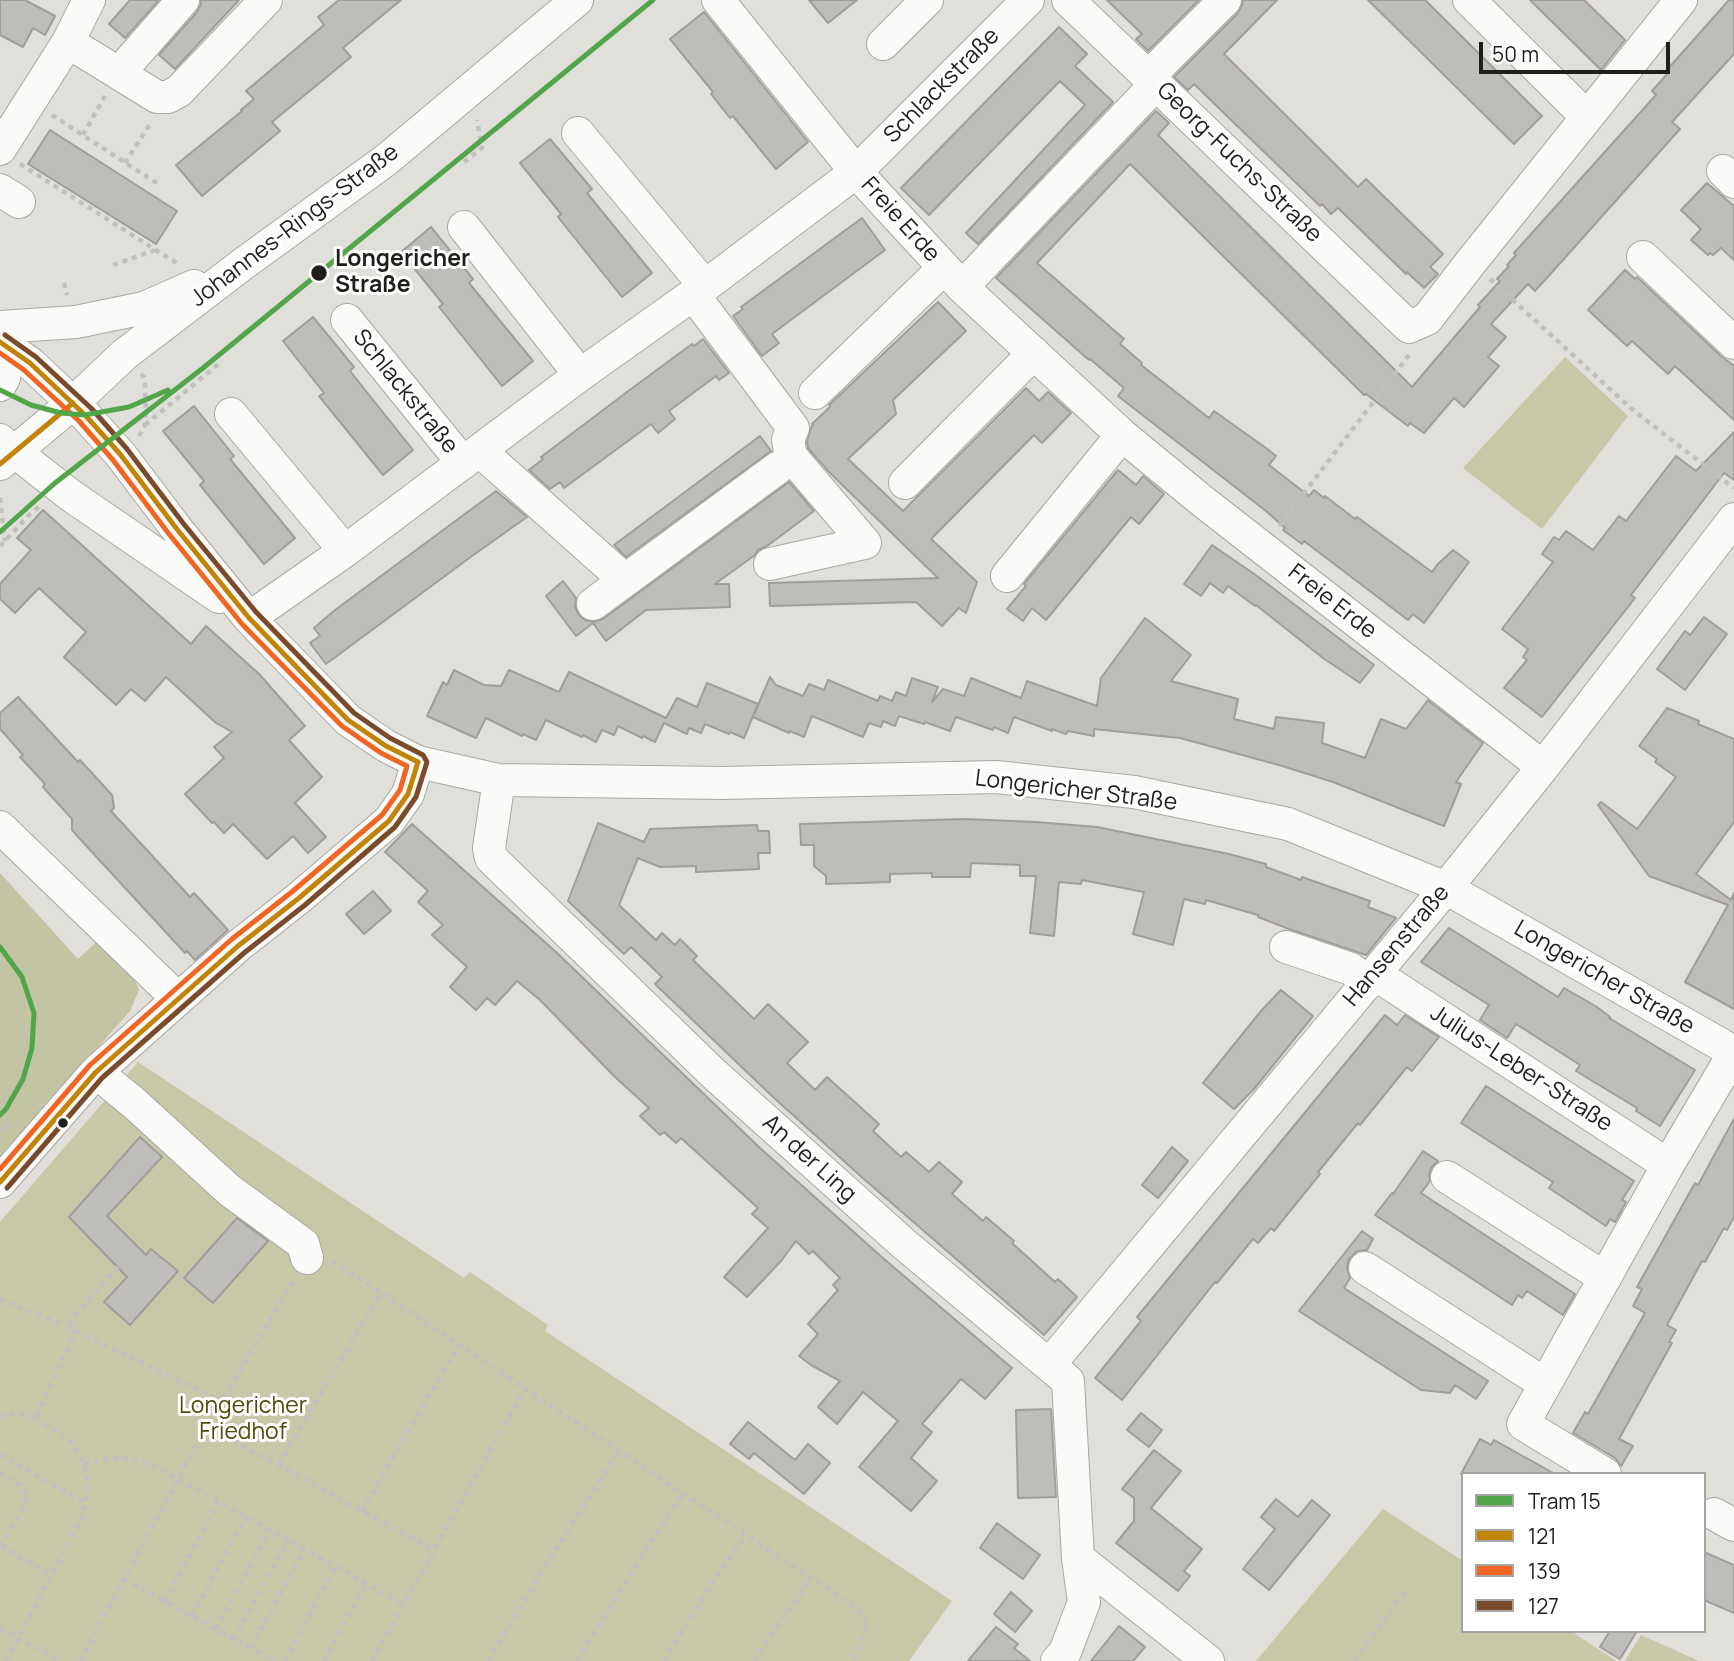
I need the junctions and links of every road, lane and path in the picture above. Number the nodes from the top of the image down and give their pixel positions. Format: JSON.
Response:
{"nodes":[{"id":1,"x":89,"y":0,"type":"edge"},
{"id":2,"x":183,"y":0,"type":"edge"},
{"id":3,"x":267,"y":0,"type":"edge"},
{"id":4,"x":577,"y":0,"type":"edge"},
{"id":5,"x":718,"y":0,"type":"edge"},
{"id":6,"x":927,"y":0,"type":"edge"},
{"id":7,"x":1028,"y":0,"type":"edge"},
{"id":8,"x":1068,"y":0,"type":"edge"},
{"id":9,"x":1225,"y":0,"type":"edge"},
{"id":10,"x":1469,"y":0,"type":"edge"},
{"id":11,"x":1681,"y":0,"type":"edge"},
{"id":12,"x":68,"y":42,"type":"junction"},
{"id":13,"x":883,"y":44,"type":"dead end"},
{"id":14,"x":119,"y":73,"type":"junction"},
{"id":15,"x":1152,"y":80,"type":"junction"},
{"id":16,"x":168,"y":97,"type":"junction"},
{"id":17,"x":30,"y":101,"type":"junction"},
{"id":18,"x":476,"y":116,"type":"dead end"},
{"id":19,"x":1587,"y":117,"type":"junction"},
{"id":20,"x":578,"y":133,"type":"dead end"},
{"id":21,"x":83,"y":135,"type":"junction"},
{"id":22,"x":6,"y":154,"type":"edge"},
{"id":23,"x":464,"y":162,"type":"dead end"},
{"id":24,"x":125,"y":163,"type":"junction"},
{"id":25,"x":856,"y":172,"type":"junction"},
{"id":26,"x":158,"y":184,"type":"dead end"},
{"id":27,"x":464,"y":227,"type":"dead end"},
{"id":28,"x":156,"y":250,"type":"junction"},
{"id":29,"x":1643,"y":257,"type":"dead end"},
{"id":30,"x":1471,"y":262,"type":"junction"},
{"id":31,"x":243,"y":264,"type":"junction"},
{"id":32,"x":113,"y":265,"type":"dead end"},
{"id":33,"x":188,"y":270,"type":"dead end"},
{"id":34,"x":953,"y":278,"type":"junction"},
{"id":35,"x":699,"y":290,"type":"junction"},
{"id":36,"x":347,"y":320,"type":"dead end"},
{"id":37,"x":0,"y":327,"type":"edge"},
{"id":38,"x":1409,"y":327,"type":"junction"},
{"id":39,"x":0,"y":342,"type":"edge"},
{"id":40,"x":1734,"y":343,"type":"edge"},
{"id":41,"x":0,"y":348,"type":"edge"},
{"id":42,"x":1034,"y":353,"type":"junction"},
{"id":43,"x":222,"y":361,"type":"dead end"},
{"id":44,"x":580,"y":375,"type":"junction"},
{"id":45,"x":0,"y":384,"type":"edge"},
{"id":46,"x":815,"y":393,"type":"dead end"},
{"id":47,"x":73,"y":403,"type":"junction"},
{"id":48,"x":231,"y":414,"type":"dead end"},
{"id":49,"x":145,"y":425,"type":"dead end"},
{"id":50,"x":1122,"y":435,"type":"junction"},
{"id":51,"x":5,"y":452,"type":"edge"},
{"id":52,"x":471,"y":457,"type":"junction"},
{"id":53,"x":779,"y":467,"type":"dead end"},
{"id":54,"x":905,"y":483,"type":"dead end"},
{"id":55,"x":1734,"y":488,"type":"edge"},
{"id":56,"x":0,"y":498,"type":"edge"},
{"id":57,"x":1734,"y":519,"type":"edge"},
{"id":58,"x":5,"y":541,"type":"dead end"},
{"id":59,"x":1263,"y":547,"type":"junction"},
{"id":60,"x":345,"y":551,"type":"junction"},
{"id":61,"x":770,"y":565,"type":"dead end"},
{"id":62,"x":1007,"y":576,"type":"dead end"},
{"id":63,"x":625,"y":580,"type":"junction"},
{"id":64,"x":593,"y":604,"type":"dead end"},
{"id":65,"x":249,"y":618,"type":"junction"},
{"id":66,"x":418,"y":762,"type":"junction"},
{"id":67,"x":1543,"y":767,"type":"junction"},
{"id":68,"x":499,"y":779,"type":"junction"},
{"id":69,"x":0,"y":827,"type":"edge"},
{"id":70,"x":1446,"y":888,"type":"junction"},
{"id":71,"x":1286,"y":947,"type":"dead end"},
{"id":72,"x":1371,"y":978,"type":"junction"},
{"id":73,"x":177,"y":998,"type":"junction"},
{"id":74,"x":1734,"y":1053,"type":"edge"},
{"id":75,"x":96,"y":1072,"type":"junction"},
{"id":76,"x":1668,"y":1165,"type":"junction"},
{"id":77,"x":1447,"y":1177,"type":"dead end"},
{"id":78,"x":0,"y":1182,"type":"edge"},
{"id":79,"x":307,"y":1258,"type":"junction"},
{"id":80,"x":118,"y":1267,"type":"dead end"},
{"id":81,"x":1365,"y":1268,"type":"dead end"},
{"id":82,"x":1605,"y":1278,"type":"junction"},
{"id":83,"x":381,"y":1293,"type":"junction"},
{"id":84,"x":1,"y":1301,"type":"edge"},
{"id":85,"x":66,"y":1326,"type":"junction"},
{"id":86,"x":76,"y":1330,"type":"junction"},
{"id":87,"x":459,"y":1345,"type":"junction"},
{"id":88,"x":1049,"y":1365,"type":"junction"},
{"id":89,"x":1545,"y":1384,"type":"junction"},
{"id":90,"x":524,"y":1388,"type":"junction"},
{"id":91,"x":222,"y":1401,"type":"junction"},
{"id":92,"x":0,"y":1416,"type":"edge"},
{"id":93,"x":36,"y":1418,"type":"junction"},
{"id":94,"x":207,"y":1426,"type":"junction"},
{"id":95,"x":619,"y":1451,"type":"junction"},
{"id":96,"x":0,"y":1455,"type":"edge"},
{"id":97,"x":84,"y":1464,"type":"junction"},
{"id":98,"x":279,"y":1465,"type":"junction"},
{"id":99,"x":0,"y":1472,"type":"edge"},
{"id":100,"x":1602,"y":1472,"type":"edge"},
{"id":101,"x":178,"y":1480,"type":"junction"},
{"id":102,"x":683,"y":1493,"type":"junction"},
{"id":103,"x":218,"y":1502,"type":"junction"},
{"id":104,"x":86,"y":1503,"type":"junction"},
{"id":105,"x":362,"y":1511,"type":"junction"},
{"id":106,"x":246,"y":1517,"type":"junction"},
{"id":107,"x":270,"y":1530,"type":"junction"},
{"id":108,"x":747,"y":1536,"type":"junction"},
{"id":109,"x":288,"y":1540,"type":"junction"},
{"id":110,"x":1,"y":1546,"type":"edge"},
{"id":111,"x":305,"y":1549,"type":"junction"},
{"id":112,"x":434,"y":1550,"type":"junction"},
{"id":113,"x":1078,"y":1558,"type":"junction"},
{"id":114,"x":336,"y":1566,"type":"junction"},
{"id":115,"x":52,"y":1575,"type":"junction"},
{"id":116,"x":811,"y":1578,"type":"junction"},
{"id":117,"x":124,"y":1579,"type":"junction"},
{"id":118,"x":366,"y":1583,"type":"junction"},
{"id":119,"x":1405,"y":1592,"type":"dead end"},
{"id":120,"x":165,"y":1602,"type":"junction"},
{"id":121,"x":404,"y":1604,"type":"junction"},
{"id":122,"x":192,"y":1616,"type":"junction"},
{"id":123,"x":0,"y":1628,"type":"edge"},
{"id":124,"x":216,"y":1629,"type":"junction"},
{"id":125,"x":18,"y":1638,"type":"junction"},
{"id":126,"x":234,"y":1639,"type":"junction"},
{"id":127,"x":251,"y":1648,"type":"junction"},
{"id":128,"x":6,"y":1661,"type":"edge"},
{"id":129,"x":60,"y":1661,"type":"edge"},
{"id":130,"x":80,"y":1661,"type":"edge"},
{"id":131,"x":275,"y":1661,"type":"edge"},
{"id":132,"x":285,"y":1661,"type":"edge"},
{"id":133,"x":324,"y":1661,"type":"edge"},
{"id":134,"x":372,"y":1661,"type":"edge"},
{"id":135,"x":488,"y":1661,"type":"edge"},
{"id":136,"x":577,"y":1661,"type":"edge"},
{"id":137,"x":664,"y":1661,"type":"edge"},
{"id":138,"x":754,"y":1661,"type":"edge"},
{"id":139,"x":852,"y":1661,"type":"edge"},
{"id":140,"x":1057,"y":1661,"type":"edge"},
{"id":141,"x":1208,"y":1661,"type":"edge"},
{"id":142,"x":1354,"y":1661,"type":"edge"}],
"edges":[{"from":1,"to":12,"type":"street"},
{"from":2,"to":14,"type":"street"},
{"from":3,"to":16,"type":"street"},
{"from":4,"to":31,"type":"street","name":"Johannes-Rings-Straße"},
{"from":5,"to":25,"type":"street"},
{"from":6,"to":13,"type":"street"},
{"from":7,"to":25,"type":"street","name":"Schlackstraße"},
{"from":8,"to":15,"type":"street","name":"Georg-Fuchs-Straße"},
{"from":9,"to":15,"type":"street"},
{"from":10,"to":19,"type":"street"},
{"from":11,"to":19,"type":"street"},
{"from":12,"to":14,"type":"street"},
{"from":12,"to":17,"type":"street"},
{"from":14,"to":16,"type":"street"},
{"from":14,"to":21,"type":"path"},
{"from":15,"to":34,"type":"street"},
{"from":15,"to":38,"type":"street","name":"Georg-Fuchs-Straße"},
{"from":16,"to":24,"type":"path"},
{"from":17,"to":21,"type":"path"},
{"from":17,"to":22,"type":"street"},
{"from":18,"to":23,"type":"path"},
{"from":19,"to":30,"type":"street"},
{"from":20,"to":35,"type":"street"},
{"from":21,"to":24,"type":"path"},
{"from":22,"to":28,"type":"path"},
{"from":24,"to":26,"type":"path"},
{"from":25,"to":34,"type":"street","name":"Freie Erde"},
{"from":25,"to":35,"type":"street","name":"Schlackstraße"},
{"from":27,"to":44,"type":"street"},
{"from":28,"to":32,"type":"path"},
{"from":28,"to":33,"type":"path"},
{"from":29,"to":40,"type":"street"},
{"from":30,"to":38,"type":"street"},
{"from":30,"to":55,"type":"path"},
{"from":31,"to":37,"type":"street"},
{"from":31,"to":47,"type":"street","name":"Johannes-Rings-Straße"},
{"from":34,"to":42,"type":"street","name":"Freie Erde"},
{"from":34,"to":46,"type":"street","name":"Freie Erde"},
{"from":35,"to":44,"type":"street","name":"Schlackstraße"},
{"from":35,"to":61,"type":"street"},
{"from":36,"to":52,"type":"street","name":"Schlackstraße"},
{"from":38,"to":59,"type":"path"},
{"from":39,"to":47,"type":"street","name":"Longericher Straße"},
{"from":41,"to":45,"type":"street"},
{"from":42,"to":50,"type":"street","name":"Freie Erde"},
{"from":42,"to":54,"type":"street"},
{"from":43,"to":49,"type":"path"},
{"from":44,"to":52,"type":"street","name":"Schlackstraße"},
{"from":47,"to":51,"type":"street","name":"Johannes-Rings-Straße"},
{"from":47,"to":65,"type":"street","name":"Longericher Straße"},
{"from":48,"to":60,"type":"street"},
{"from":50,"to":59,"type":"street","name":"Freie Erde"},
{"from":50,"to":62,"type":"street"},
{"from":51,"to":65,"type":"street","name":"Longericher Straße"},
{"from":52,"to":60,"type":"street","name":"Schlackstraße"},
{"from":52,"to":63,"type":"street"},
{"from":53,"to":63,"type":"street"},
{"from":56,"to":58,"type":"path"},
{"from":57,"to":67,"type":"street","name":"Hansenstraße"},
{"from":59,"to":67,"type":"street","name":"Freie Erde"},
{"from":60,"to":65,"type":"street","name":"Schlackstraße"},
{"from":63,"to":64,"type":"street"},
{"from":65,"to":66,"type":"street","name":"Longericher Straße"},
{"from":66,"to":68,"type":"street","name":"Longericher Straße"},
{"from":66,"to":73,"type":"street"},
{"from":67,"to":70,"type":"street","name":"Hansenstraße"},
{"from":68,"to":70,"type":"street","name":"Longericher Straße"},
{"from":68,"to":88,"type":"street","name":"An der Ling"},
{"from":69,"to":73,"type":"street"},
{"from":70,"to":72,"type":"street","name":"Hansenstraße"},
{"from":70,"to":74,"type":"street","name":"Longericher Straße"},
{"from":71,"to":72,"type":"street","name":"Julius-Leber-Straße"},
{"from":72,"to":76,"type":"street","name":"Julius-Leber-Straße"},
{"from":72,"to":88,"type":"street","name":"Hansenstraße"},
{"from":73,"to":75,"type":"street"},
{"from":74,"to":76,"type":"street"},
{"from":75,"to":78,"type":"street"},
{"from":75,"to":79,"type":"street"},
{"from":76,"to":82,"type":"street"},
{"from":77,"to":82,"type":"street"},
{"from":79,"to":83,"type":"path"},
{"from":79,"to":91,"type":"path"},
{"from":80,"to":85,"type":"path"},
{"from":81,"to":89,"type":"street"},
{"from":82,"to":89,"type":"street"},
{"from":83,"to":87,"type":"path"},
{"from":83,"to":98,"type":"path"},
{"from":84,"to":85,"type":"path"},
{"from":85,"to":86,"type":"path"},
{"from":86,"to":91,"type":"path"},
{"from":86,"to":93,"type":"path"},
{"from":87,"to":90,"type":"path"},
{"from":87,"to":105,"type":"path"},
{"from":88,"to":113,"type":"street","name":"An der Ling"},
{"from":89,"to":100,"type":"street"},
{"from":90,"to":95,"type":"path"},
{"from":90,"to":112,"type":"path"},
{"from":91,"to":94,"type":"path"},
{"from":92,"to":93,"type":"path"},
{"from":93,"to":97,"type":"path"},
{"from":94,"to":98,"type":"path"},
{"from":94,"to":101,"type":"path"},
{"from":95,"to":102,"type":"path"},
{"from":95,"to":135,"type":"path"},
{"from":96,"to":104,"type":"path"},
{"from":97,"to":101,"type":"path"},
{"from":97,"to":104,"type":"path"},
{"from":98,"to":105,"type":"path"},
{"from":99,"to":110,"type":"path"},
{"from":101,"to":103,"type":"path"},
{"from":101,"to":117,"type":"path"},
{"from":102,"to":108,"type":"path"},
{"from":102,"to":136,"type":"path"},
{"from":103,"to":106,"type":"path"},
{"from":103,"to":120,"type":"path"},
{"from":104,"to":115,"type":"path"},
{"from":105,"to":112,"type":"path"},
{"from":106,"to":107,"type":"path"},
{"from":106,"to":122,"type":"path"},
{"from":107,"to":109,"type":"path"},
{"from":107,"to":124,"type":"path"},
{"from":108,"to":116,"type":"path"},
{"from":108,"to":137,"type":"path"},
{"from":109,"to":111,"type":"path"},
{"from":109,"to":126,"type":"path"},
{"from":110,"to":115,"type":"path"},
{"from":111,"to":114,"type":"path"},
{"from":111,"to":127,"type":"path"},
{"from":112,"to":121,"type":"path"},
{"from":113,"to":140,"type":"street","name":"An der Ling"},
{"from":113,"to":141,"type":"street"},
{"from":114,"to":118,"type":"path"},
{"from":114,"to":132,"type":"path"},
{"from":115,"to":125,"type":"path"},
{"from":116,"to":138,"type":"path"},
{"from":116,"to":139,"type":"path"},
{"from":117,"to":120,"type":"path"},
{"from":117,"to":130,"type":"path"},
{"from":118,"to":121,"type":"path"},
{"from":118,"to":133,"type":"path"},
{"from":119,"to":142,"type":"path"},
{"from":120,"to":122,"type":"path"},
{"from":121,"to":134,"type":"path"},
{"from":122,"to":124,"type":"path"},
{"from":123,"to":125,"type":"path"},
{"from":124,"to":126,"type":"path"},
{"from":125,"to":128,"type":"path"},
{"from":125,"to":129,"type":"path"},
{"from":126,"to":127,"type":"path"},
{"from":127,"to":131,"type":"path"}]}
